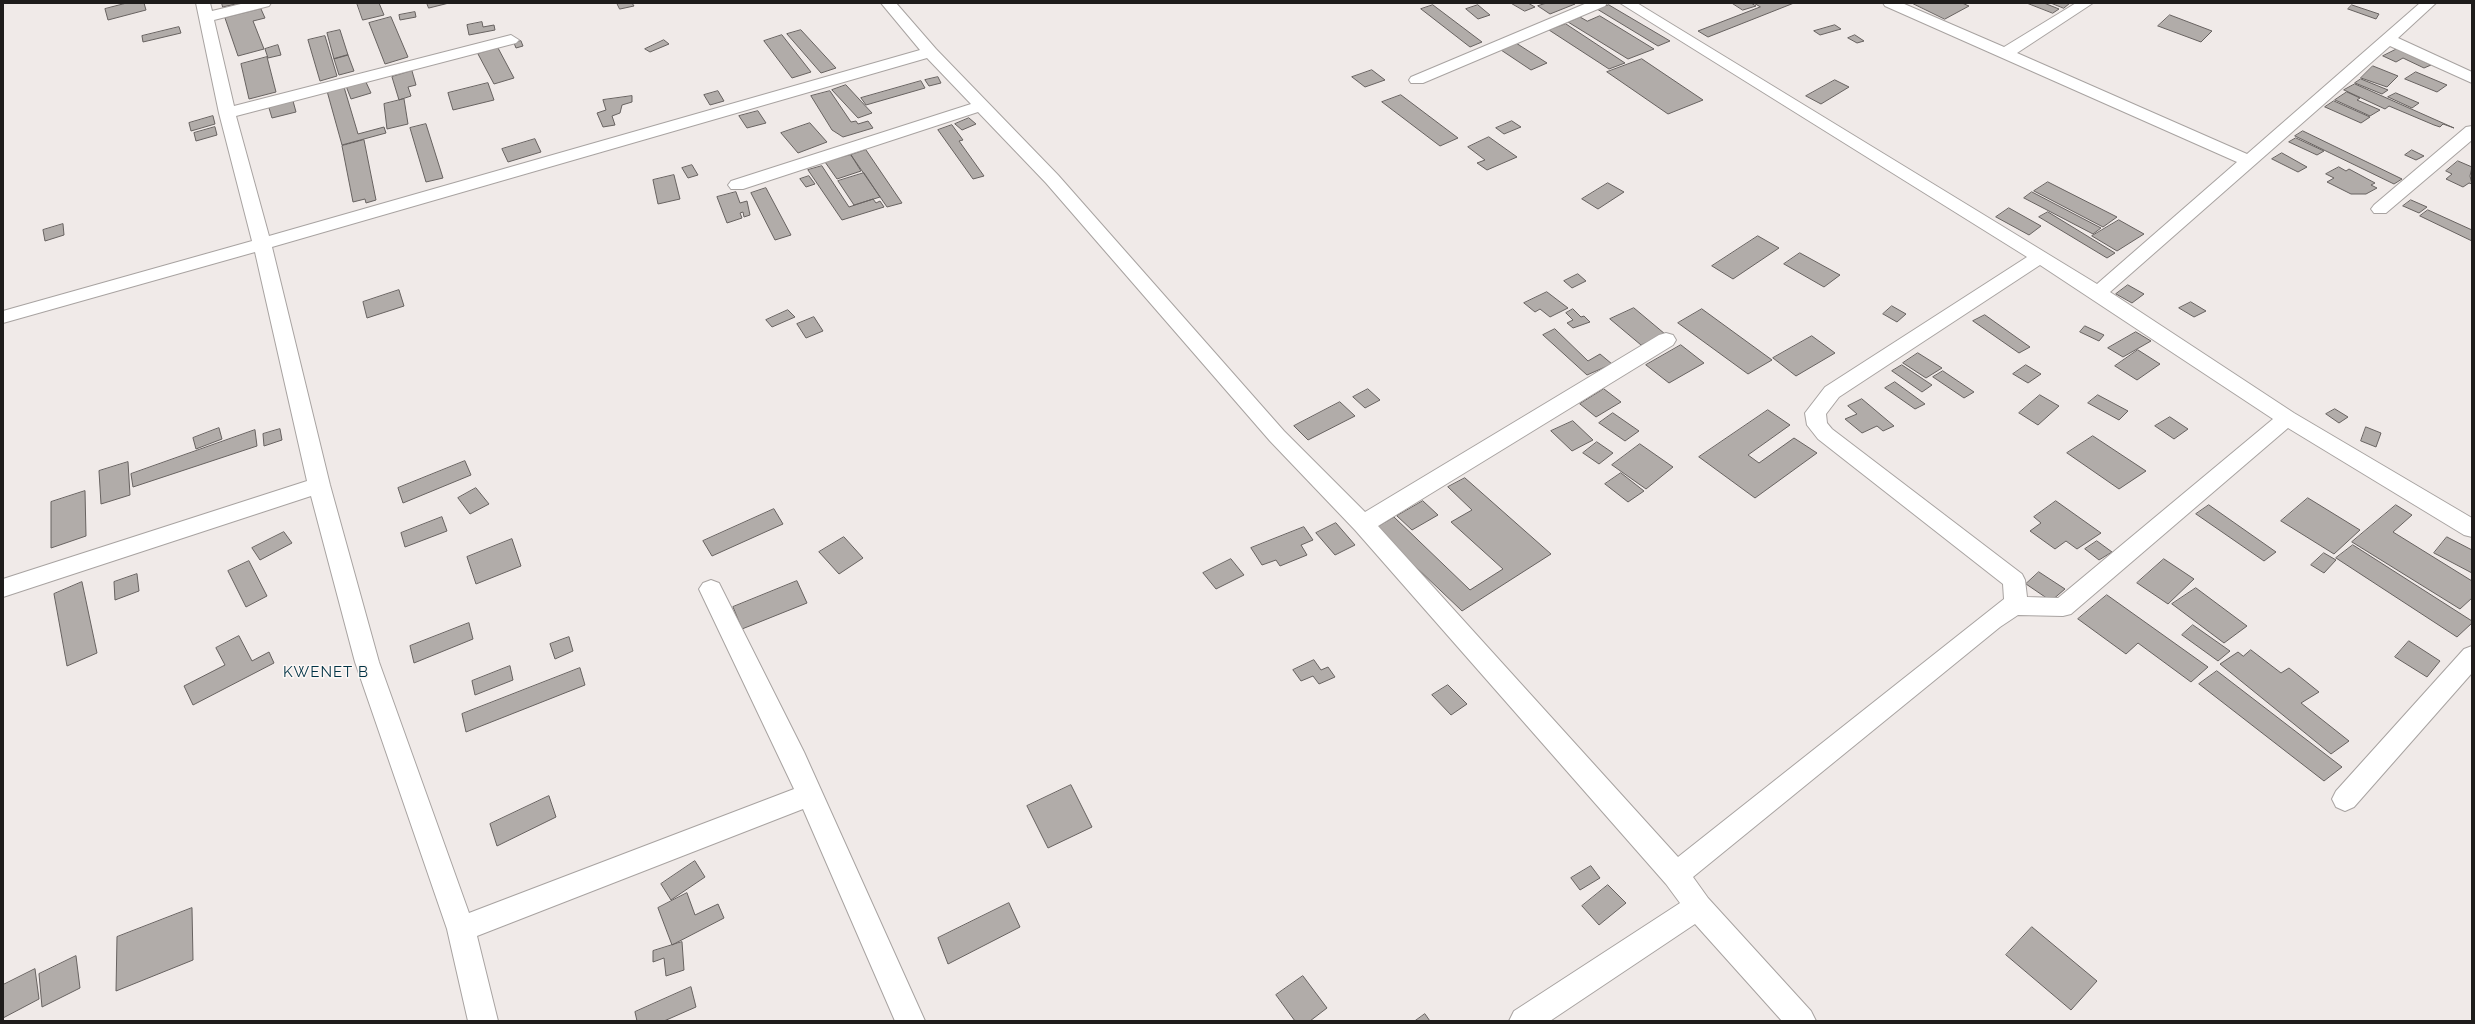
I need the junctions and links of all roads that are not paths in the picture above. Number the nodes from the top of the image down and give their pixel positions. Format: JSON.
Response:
{"nodes":[{"id":1,"x":264,"y":3,"type":"edge"},
{"id":2,"x":888,"y":3,"type":"edge"},
{"id":3,"x":1600,"y":3,"type":"edge"},
{"id":4,"x":1890,"y":3,"type":"edge"},
{"id":5,"x":2086,"y":3,"type":"edge"},
{"id":6,"x":2429,"y":3,"type":"edge"},
{"id":7,"x":1637,"y":5,"type":"edge"},
{"id":8,"x":204,"y":10,"type":"edge"},
{"id":9,"x":2388,"y":39,"type":"junction"},
{"id":10,"x":511,"y":40,"type":"dead end"},
{"id":11,"x":930,"y":52,"type":"junction"},
{"id":12,"x":2004,"y":54,"type":"junction"},
{"id":13,"x":2472,"y":78,"type":"edge"},
{"id":14,"x":1417,"y":80,"type":"dead end"},
{"id":15,"x":980,"y":106,"type":"junction"},
{"id":16,"x":227,"y":113,"type":"junction"},
{"id":17,"x":2472,"y":131,"type":"edge"},
{"id":18,"x":2247,"y":160,"type":"junction"},
{"id":19,"x":737,"y":185,"type":"dead end"},
{"id":20,"x":2380,"y":209,"type":"dead end"},
{"id":21,"x":262,"y":243,"type":"junction"},
{"id":22,"x":2040,"y":257,"type":"junction"},
{"id":23,"x":2098,"y":293,"type":"junction"},
{"id":24,"x":3,"y":316,"type":"edge"},
{"id":25,"x":1666,"y":340,"type":"dead end"},
{"id":26,"x":2287,"y":418,"type":"junction"},
{"id":27,"x":319,"y":485,"type":"junction"},
{"id":28,"x":1364,"y":524,"type":"junction"},
{"id":29,"x":2472,"y":529,"type":"edge"},
{"id":30,"x":3,"y":588,"type":"edge"},
{"id":31,"x":711,"y":589,"type":"dead end"},
{"id":32,"x":2014,"y":606,"type":"junction"},
{"id":33,"x":2472,"y":656,"type":"edge"},
{"id":34,"x":808,"y":795,"type":"junction"},
{"id":35,"x":2345,"y":799,"type":"dead end"},
{"id":36,"x":1676,"y":875,"type":"junction"},
{"id":37,"x":1698,"y":907,"type":"junction"},
{"id":38,"x":461,"y":929,"type":"junction"},
{"id":39,"x":483,"y":1021,"type":"edge"},
{"id":40,"x":910,"y":1021,"type":"edge"},
{"id":41,"x":1524,"y":1021,"type":"edge"},
{"id":42,"x":1801,"y":1021,"type":"edge"}],
"edges":[{"from":1,"to":8,"type":"street"},
{"from":2,"to":11,"type":"street"},
{"from":3,"to":14,"type":"street"},
{"from":4,"to":12,"type":"street"},
{"from":5,"to":12,"type":"street"},
{"from":6,"to":9,"type":"street"},
{"from":7,"to":22,"type":"street"},
{"from":8,"to":16,"type":"street"},
{"from":9,"to":13,"type":"street"},
{"from":9,"to":18,"type":"street"},
{"from":10,"to":16,"type":"street"},
{"from":11,"to":15,"type":"street"},
{"from":11,"to":21,"type":"street"},
{"from":12,"to":18,"type":"street"},
{"from":15,"to":19,"type":"street"},
{"from":15,"to":28,"type":"street"},
{"from":16,"to":21,"type":"street"},
{"from":17,"to":20,"type":"street"},
{"from":18,"to":23,"type":"street"},
{"from":21,"to":24,"type":"street"},
{"from":21,"to":27,"type":"street"},
{"from":22,"to":23,"type":"street"},
{"from":22,"to":32,"type":"street"},
{"from":23,"to":26,"type":"street"},
{"from":25,"to":28,"type":"street"},
{"from":26,"to":29,"type":"street"},
{"from":26,"to":32,"type":"street"},
{"from":27,"to":30,"type":"street"},
{"from":27,"to":38,"type":"street"},
{"from":28,"to":36,"type":"street"},
{"from":31,"to":34,"type":"street"},
{"from":32,"to":36,"type":"street"},
{"from":33,"to":35,"type":"street"},
{"from":34,"to":38,"type":"street"},
{"from":34,"to":40,"type":"street"},
{"from":36,"to":37,"type":"street"},
{"from":37,"to":41,"type":"street"},
{"from":37,"to":42,"type":"street"},
{"from":38,"to":39,"type":"street"}]}
